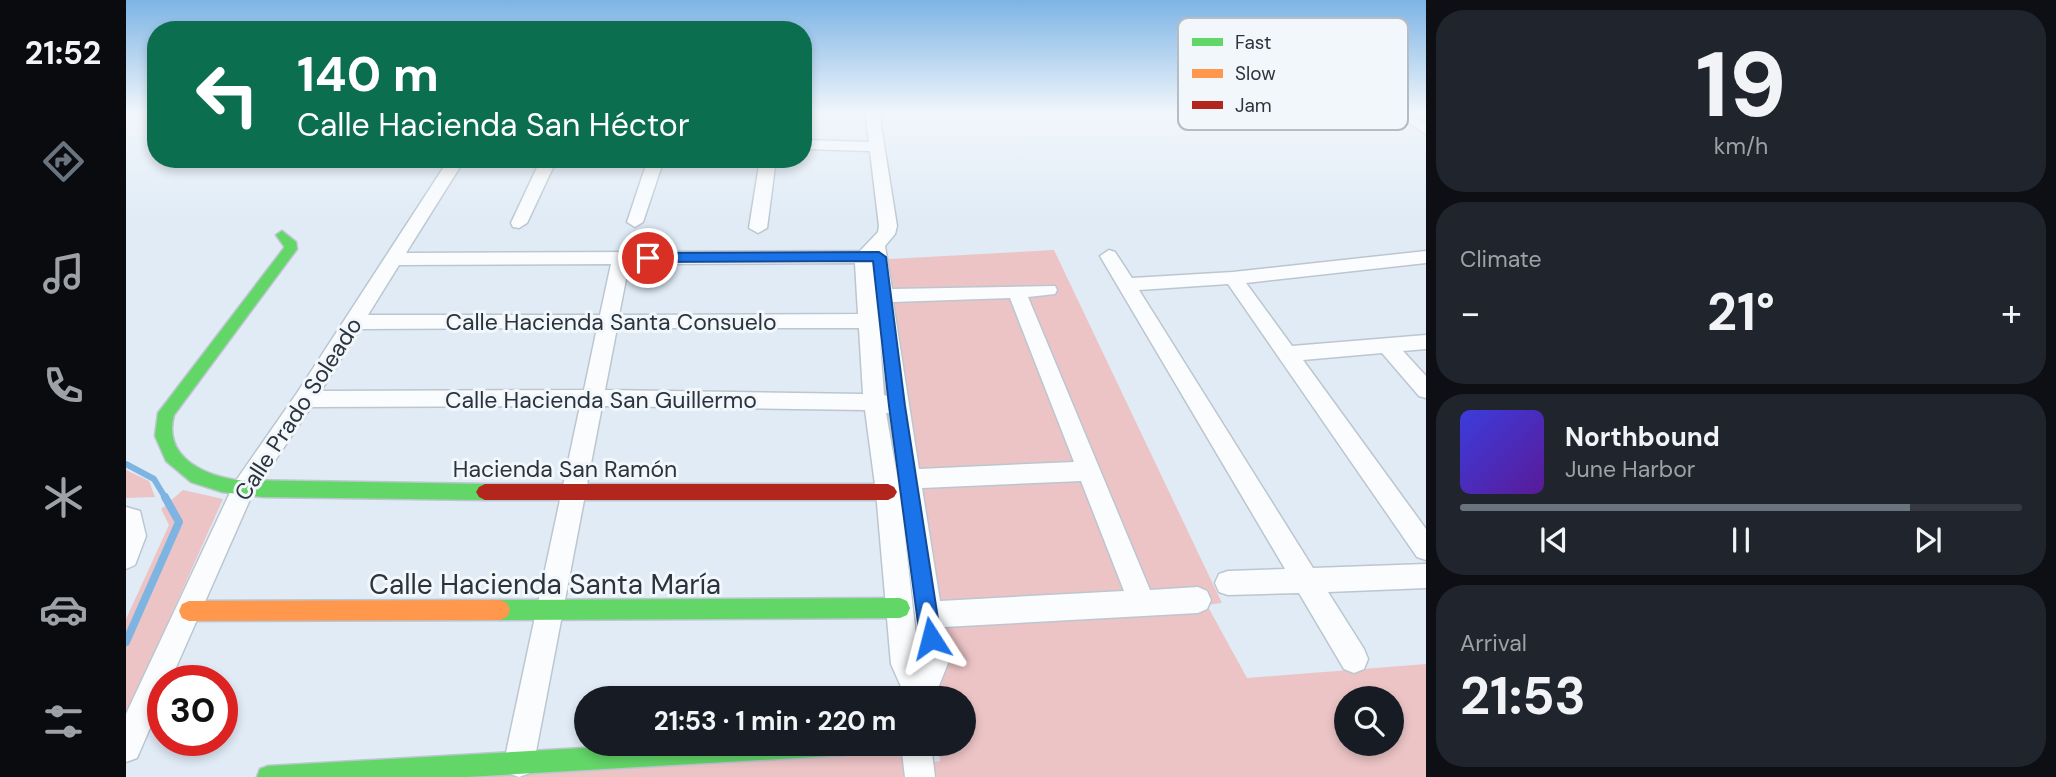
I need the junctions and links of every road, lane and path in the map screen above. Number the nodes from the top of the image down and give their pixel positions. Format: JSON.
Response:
{"nodes":[{"id":1,"x":876,"y":149,"type":"edge"},
{"id":2,"x":451,"y":168,"type":"edge"},
{"id":3,"x":545,"y":168,"type":"edge"},
{"id":4,"x":653,"y":168,"type":"edge"},
{"id":5,"x":767,"y":168,"type":"edge"},
{"id":6,"x":635,"y":222,"type":"dead end"},
{"id":7,"x":519,"y":223,"type":"dead end"},
{"id":8,"x":758,"y":228,"type":"dead end"},
{"id":9,"x":282,"y":235,"type":"dead end"},
{"id":10,"x":873,"y":253,"type":"junction"},
{"id":11,"x":1109,"y":256,"type":"dead end"},
{"id":12,"x":1426,"y":257,"type":"edge"},
{"id":13,"x":621,"y":258,"type":"junction"},
{"id":14,"x":394,"y":259,"type":"junction"},
{"id":15,"x":1233,"y":278,"type":"junction"},
{"id":16,"x":1126,"y":285,"type":"junction"},
{"id":17,"x":1048,"y":290,"type":"dead end"},
{"id":18,"x":1017,"y":292,"type":"junction"},
{"id":19,"x":875,"y":296,"type":"junction"},
{"id":20,"x":609,"y":321,"type":"junction"},
{"id":21,"x":868,"y":321,"type":"junction"},
{"id":22,"x":354,"y":322,"type":"junction"},
{"id":23,"x":1426,"y":342,"type":"edge"},
{"id":24,"x":1387,"y":345,"type":"junction"},
{"id":25,"x":1287,"y":354,"type":"junction"},
{"id":26,"x":1426,"y":390,"type":"edge"},
{"id":27,"x":593,"y":398,"type":"junction"},
{"id":28,"x":305,"y":399,"type":"junction"},
{"id":29,"x":874,"y":402,"type":"junction"},
{"id":30,"x":897,"y":406,"type":"junction"},
{"id":31,"x":1088,"y":471,"type":"junction"},
{"id":32,"x":897,"y":486,"type":"junction"},
{"id":33,"x":243,"y":489,"type":"junction"},
{"id":34,"x":574,"y":493,"type":"junction"},
{"id":35,"x":128,"y":519,"type":"edge"},
{"id":36,"x":1426,"y":548,"type":"edge"},
{"id":37,"x":126,"y":557,"type":"edge"},
{"id":38,"x":1426,"y":576,"type":"edge"},
{"id":39,"x":1305,"y":580,"type":"junction"},
{"id":40,"x":1228,"y":583,"type":"dead end"},
{"id":41,"x":1198,"y":600,"type":"dead end"},
{"id":42,"x":1142,"y":603,"type":"junction"},
{"id":43,"x":900,"y":608,"type":"junction"},
{"id":44,"x":550,"y":610,"type":"junction"},
{"id":45,"x":189,"y":611,"type":"junction"},
{"id":46,"x":927,"y":615,"type":"junction"},
{"id":47,"x":1354,"y":659,"type":"dead end"},
{"id":48,"x":126,"y":747,"type":"edge"},
{"id":49,"x":628,"y":756,"type":"edge"},
{"id":50,"x":917,"y":756,"type":"edge"},
{"id":51,"x":519,"y":762,"type":"junction"},
{"id":52,"x":268,"y":777,"type":"edge"},
{"id":53,"x":920,"y":777,"type":"edge"}],
"edges":[{"from":1,"to":10,"type":"street"},
{"from":2,"to":14,"type":"street","name":"Calle Prado Soleado"},
{"from":3,"to":7,"type":"street"},
{"from":4,"to":6,"type":"street"},
{"from":5,"to":8,"type":"street"},
{"from":9,"to":33,"type":"street","name":"Hacienda San Ramón"},
{"from":10,"to":13,"type":"street"},
{"from":10,"to":19,"type":"street"},
{"from":11,"to":16,"type":"street"},
{"from":12,"to":15,"type":"street"},
{"from":13,"to":14,"type":"street"},
{"from":13,"to":20,"type":"street"},
{"from":14,"to":22,"type":"street","name":"Calle Prado Soleado"},
{"from":15,"to":16,"type":"street"},
{"from":15,"to":25,"type":"street"},
{"from":16,"to":39,"type":"street"},
{"from":17,"to":18,"type":"street"},
{"from":18,"to":19,"type":"street"},
{"from":18,"to":31,"type":"street"},
{"from":19,"to":21,"type":"street"},
{"from":19,"to":30,"type":"street"},
{"from":20,"to":21,"type":"street","name":"Calle Hacienda Santa Consuelo"},
{"from":20,"to":22,"type":"street","name":"Calle Hacienda Santa Consuelo"},
{"from":20,"to":27,"type":"street"},
{"from":21,"to":29,"type":"street"},
{"from":22,"to":28,"type":"street","name":"Calle Prado Soleado"},
{"from":23,"to":24,"type":"street"},
{"from":24,"to":25,"type":"street"},
{"from":24,"to":26,"type":"street"},
{"from":25,"to":36,"type":"street"},
{"from":27,"to":28,"type":"street","name":"Calle Hacienda San Guillermo"},
{"from":27,"to":29,"type":"street","name":"Calle Hacienda San Guillermo"},
{"from":27,"to":34,"type":"street"},
{"from":28,"to":33,"type":"street","name":"Calle Prado Soleado"},
{"from":29,"to":30,"type":"street","name":"Calle Hacienda San Guillermo"},
{"from":29,"to":32,"type":"street"},
{"from":30,"to":32,"type":"street"},
{"from":31,"to":32,"type":"street"},
{"from":31,"to":42,"type":"street"},
{"from":32,"to":34,"type":"street","name":"Hacienda San Ramón"},
{"from":32,"to":43,"type":"street"},
{"from":32,"to":46,"type":"street"},
{"from":33,"to":34,"type":"street","name":"Hacienda San Ramón"},
{"from":33,"to":45,"type":"street","name":"Calle Prado Soleado"},
{"from":34,"to":44,"type":"street"},
{"from":35,"to":37,"type":"street"},
{"from":38,"to":39,"type":"street"},
{"from":39,"to":40,"type":"street"},
{"from":39,"to":47,"type":"street"},
{"from":41,"to":42,"type":"street"},
{"from":42,"to":46,"type":"street"},
{"from":43,"to":44,"type":"street","name":"Calle Hacienda Santa María"},
{"from":43,"to":46,"type":"street"},
{"from":44,"to":45,"type":"street","name":"Calle Hacienda Santa María"},
{"from":44,"to":51,"type":"street"},
{"from":45,"to":48,"type":"street","name":"Calle Prado Soleado"},
{"from":49,"to":51,"type":"street"},
{"from":50,"to":53,"type":"street"},
{"from":51,"to":52,"type":"street"}]}
